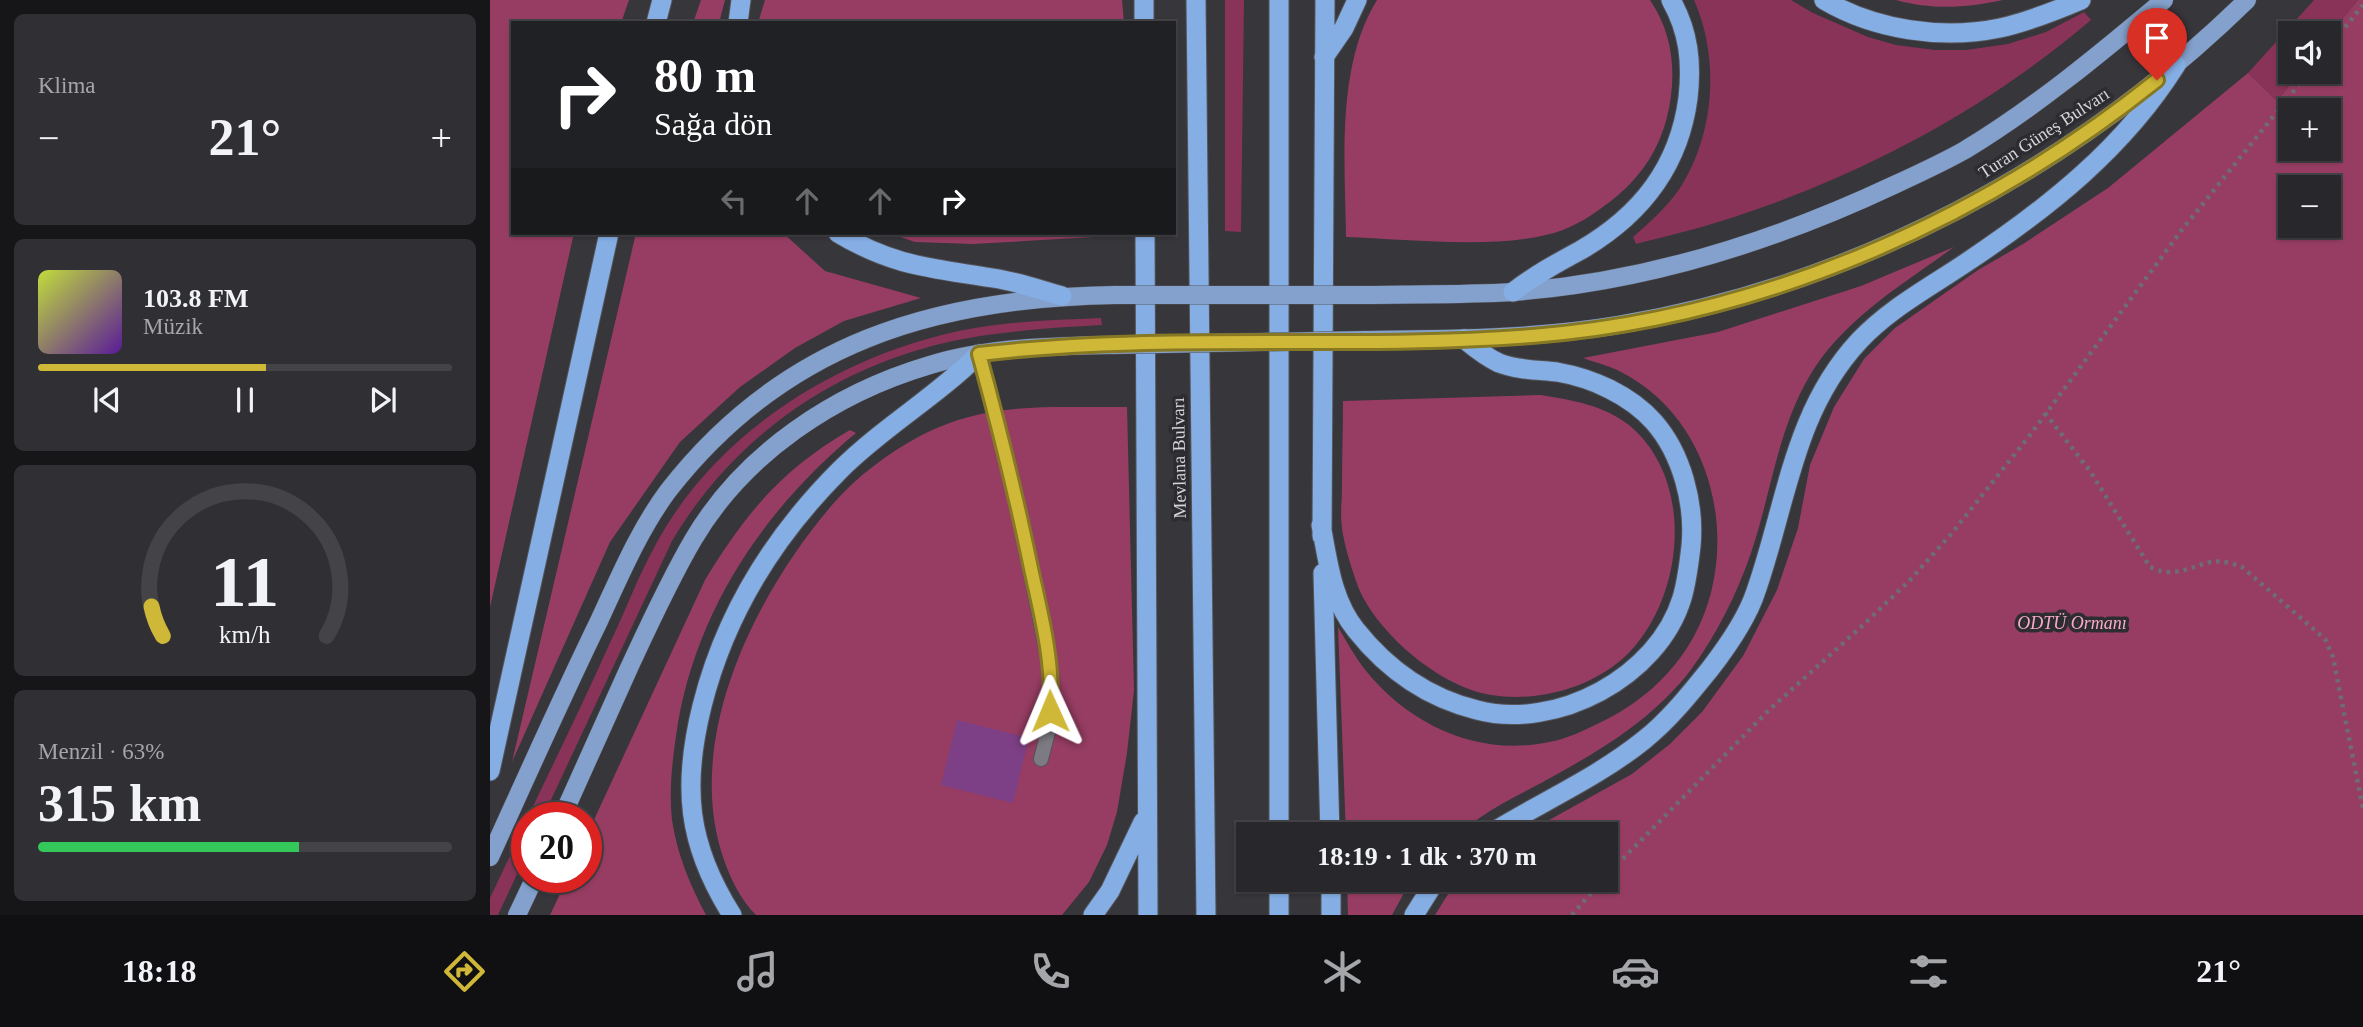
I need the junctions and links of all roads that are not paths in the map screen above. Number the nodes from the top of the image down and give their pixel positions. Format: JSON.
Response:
{"nodes":[{"id":1,"x":662,"y":0,"type":"edge"},
{"id":2,"x":741,"y":0,"type":"edge"},
{"id":3,"x":1144,"y":0,"type":"edge"},
{"id":4,"x":1196,"y":0,"type":"edge"},
{"id":5,"x":1279,"y":0,"type":"edge"},
{"id":6,"x":1325,"y":0,"type":"edge"},
{"id":7,"x":1357,"y":0,"type":"edge"},
{"id":8,"x":1671,"y":0,"type":"edge"},
{"id":9,"x":1824,"y":0,"type":"edge"},
{"id":10,"x":2081,"y":0,"type":"edge"},
{"id":11,"x":2164,"y":0,"type":"edge"},
{"id":12,"x":2247,"y":0,"type":"edge"},
{"id":13,"x":657,"y":21,"type":"edge"},
{"id":14,"x":738,"y":21,"type":"edge"},
{"id":15,"x":1144,"y":21,"type":"edge"},
{"id":16,"x":1324,"y":57,"type":"junction"},
{"id":17,"x":2176,"y":65,"type":"junction"},
{"id":18,"x":609,"y":235,"type":"edge"},
{"id":19,"x":842,"y":235,"type":"edge"},
{"id":20,"x":1145,"y":235,"type":"edge"},
{"id":21,"x":1513,"y":292,"type":"junction"},
{"id":22,"x":1062,"y":296,"type":"junction"},
{"id":23,"x":1464,"y":339,"type":"junction"},
{"id":24,"x":979,"y":354,"type":"junction"},
{"id":25,"x":1321,"y":525,"type":"junction"},
{"id":26,"x":1041,"y":759,"type":"dead end"},
{"id":27,"x":490,"y":771,"type":"edge"},
{"id":28,"x":569,"y":802,"type":"edge"},
{"id":29,"x":1147,"y":815,"type":"junction"},
{"id":30,"x":1279,"y":822,"type":"edge"},
{"id":31,"x":1330,"y":822,"type":"edge"},
{"id":32,"x":1510,"y":822,"type":"edge"},
{"id":33,"x":490,"y":857,"type":"edge"},
{"id":34,"x":1279,"y":892,"type":"edge"},
{"id":35,"x":1331,"y":892,"type":"edge"},
{"id":36,"x":1428,"y":892,"type":"edge"},
{"id":37,"x":527,"y":893,"type":"edge"},
{"id":38,"x":517,"y":915,"type":"edge"},
{"id":39,"x":732,"y":915,"type":"edge"},
{"id":40,"x":1093,"y":915,"type":"edge"},
{"id":41,"x":1148,"y":915,"type":"edge"},
{"id":42,"x":1206,"y":915,"type":"edge"},
{"id":43,"x":1279,"y":915,"type":"edge"},
{"id":44,"x":1331,"y":915,"type":"edge"},
{"id":45,"x":1414,"y":915,"type":"edge"}],
"edges":[{"from":1,"to":13,"type":"highway"},
{"from":2,"to":14,"type":"highway"},
{"from":3,"to":15,"type":"highway"},
{"from":4,"to":42,"type":"highway","name":"Mevlana Bulvarı"},
{"from":5,"to":30,"type":"highway"},
{"from":6,"to":16,"type":"highway"},
{"from":7,"to":16,"type":"highway"},
{"from":8,"to":21,"type":"highway"},
{"from":9,"to":10,"type":"highway"},
{"from":11,"to":21,"type":"main road","name":"Turan Güneş Bulvarı"},
{"from":12,"to":17,"type":"main road","name":"Turan Güneş Bulvarı"},
{"from":16,"to":25,"type":"highway"},
{"from":17,"to":23,"type":"main road","name":"Turan Güneş Bulvarı"},
{"from":17,"to":32,"type":"highway"},
{"from":18,"to":27,"type":"highway"},
{"from":19,"to":22,"type":"highway"},
{"from":20,"to":29,"type":"highway"},
{"from":21,"to":22,"type":"main road","name":"Turan Güneş Bulvarı","bridge":true},
{"from":22,"to":33,"type":"main road","name":"Turan Güneş Bulvarı"},
{"from":23,"to":24,"type":"main road","name":"Turan Güneş Bulvarı","bridge":true},
{"from":23,"to":25,"type":"highway"},
{"from":24,"to":26,"type":"lane"},
{"from":24,"to":28,"type":"main road","name":"Turan Güneş Bulvarı"},
{"from":24,"to":39,"type":"highway"},
{"from":25,"to":31,"type":"highway"},
{"from":29,"to":40,"type":"highway"},
{"from":29,"to":41,"type":"highway"},
{"from":34,"to":43,"type":"highway"},
{"from":35,"to":44,"type":"highway"},
{"from":36,"to":45,"type":"highway"},
{"from":37,"to":38,"type":"main road"}]}
